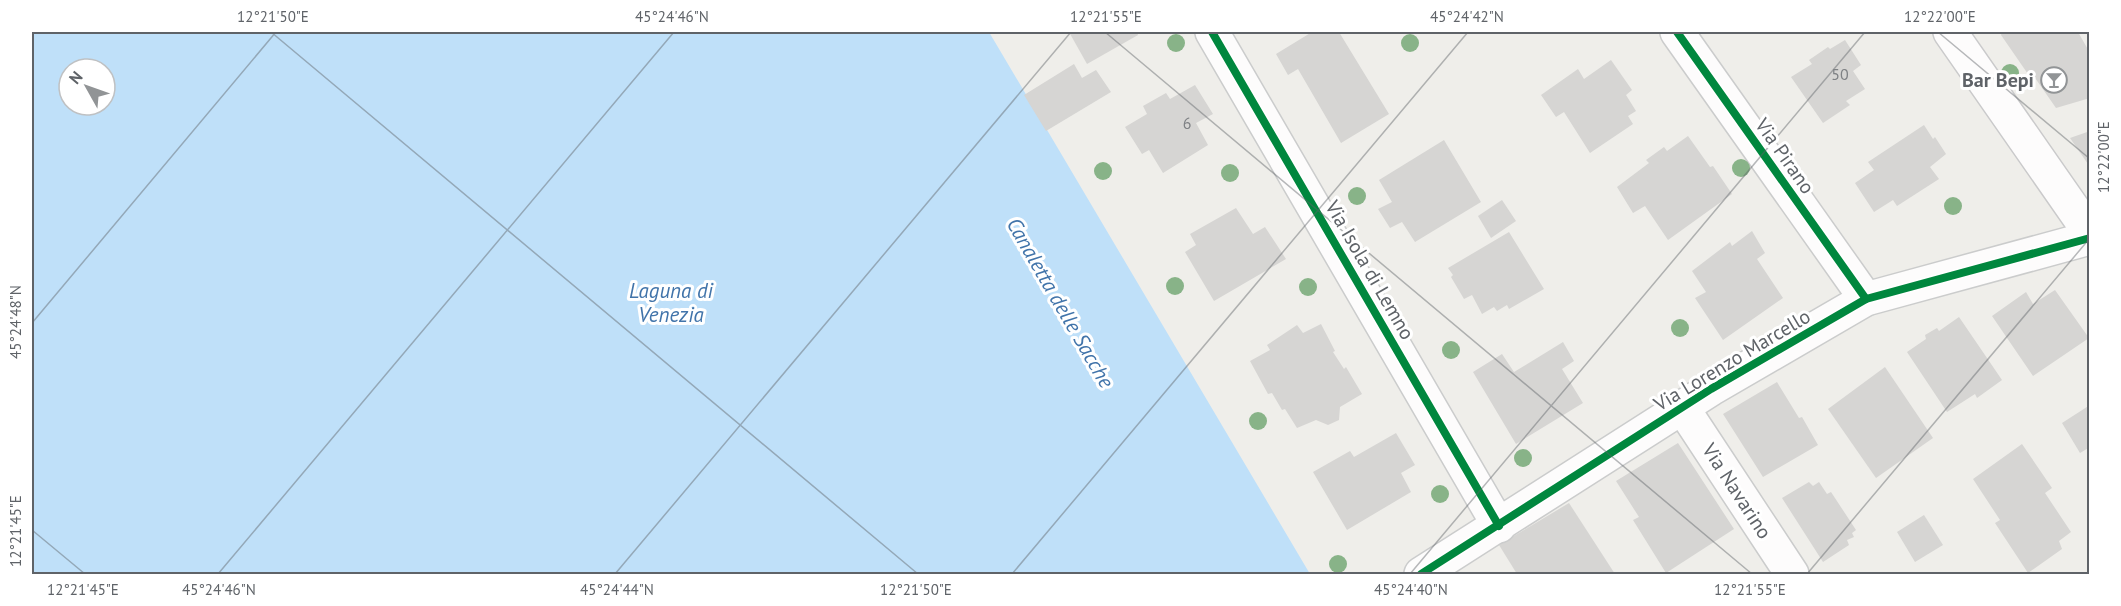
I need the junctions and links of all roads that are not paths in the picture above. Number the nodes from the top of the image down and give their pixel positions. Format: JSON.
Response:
{"nodes":[{"id":1,"x":1212,"y":32,"type":"edge"},
{"id":2,"x":1677,"y":32,"type":"edge"},
{"id":3,"x":1950,"y":32,"type":"edge"},
{"id":4,"x":2090,"y":236,"type":"edge"},
{"id":5,"x":1866,"y":299,"type":"junction"},
{"id":6,"x":1682,"y":407,"type":"junction"},
{"id":7,"x":1499,"y":526,"type":"junction"},
{"id":8,"x":1421,"y":574,"type":"edge"},
{"id":9,"x":1792,"y":574,"type":"edge"}],
"edges":[{"from":1,"to":7,"type":"street","name":"Via Isola di Lemno"},
{"from":2,"to":5,"type":"street","name":"Via Pirano"},
{"from":3,"to":4,"type":"street"},
{"from":4,"to":5,"type":"street","name":"Via Lorenzo Marcello"},
{"from":5,"to":6,"type":"street","name":"Via Lorenzo Marcello"},
{"from":6,"to":7,"type":"street","name":"Via Lorenzo Marcello"},
{"from":6,"to":9,"type":"street","name":"Via Navarino"},
{"from":7,"to":8,"type":"street","name":"Via Lorenzo Marcello"}]}
